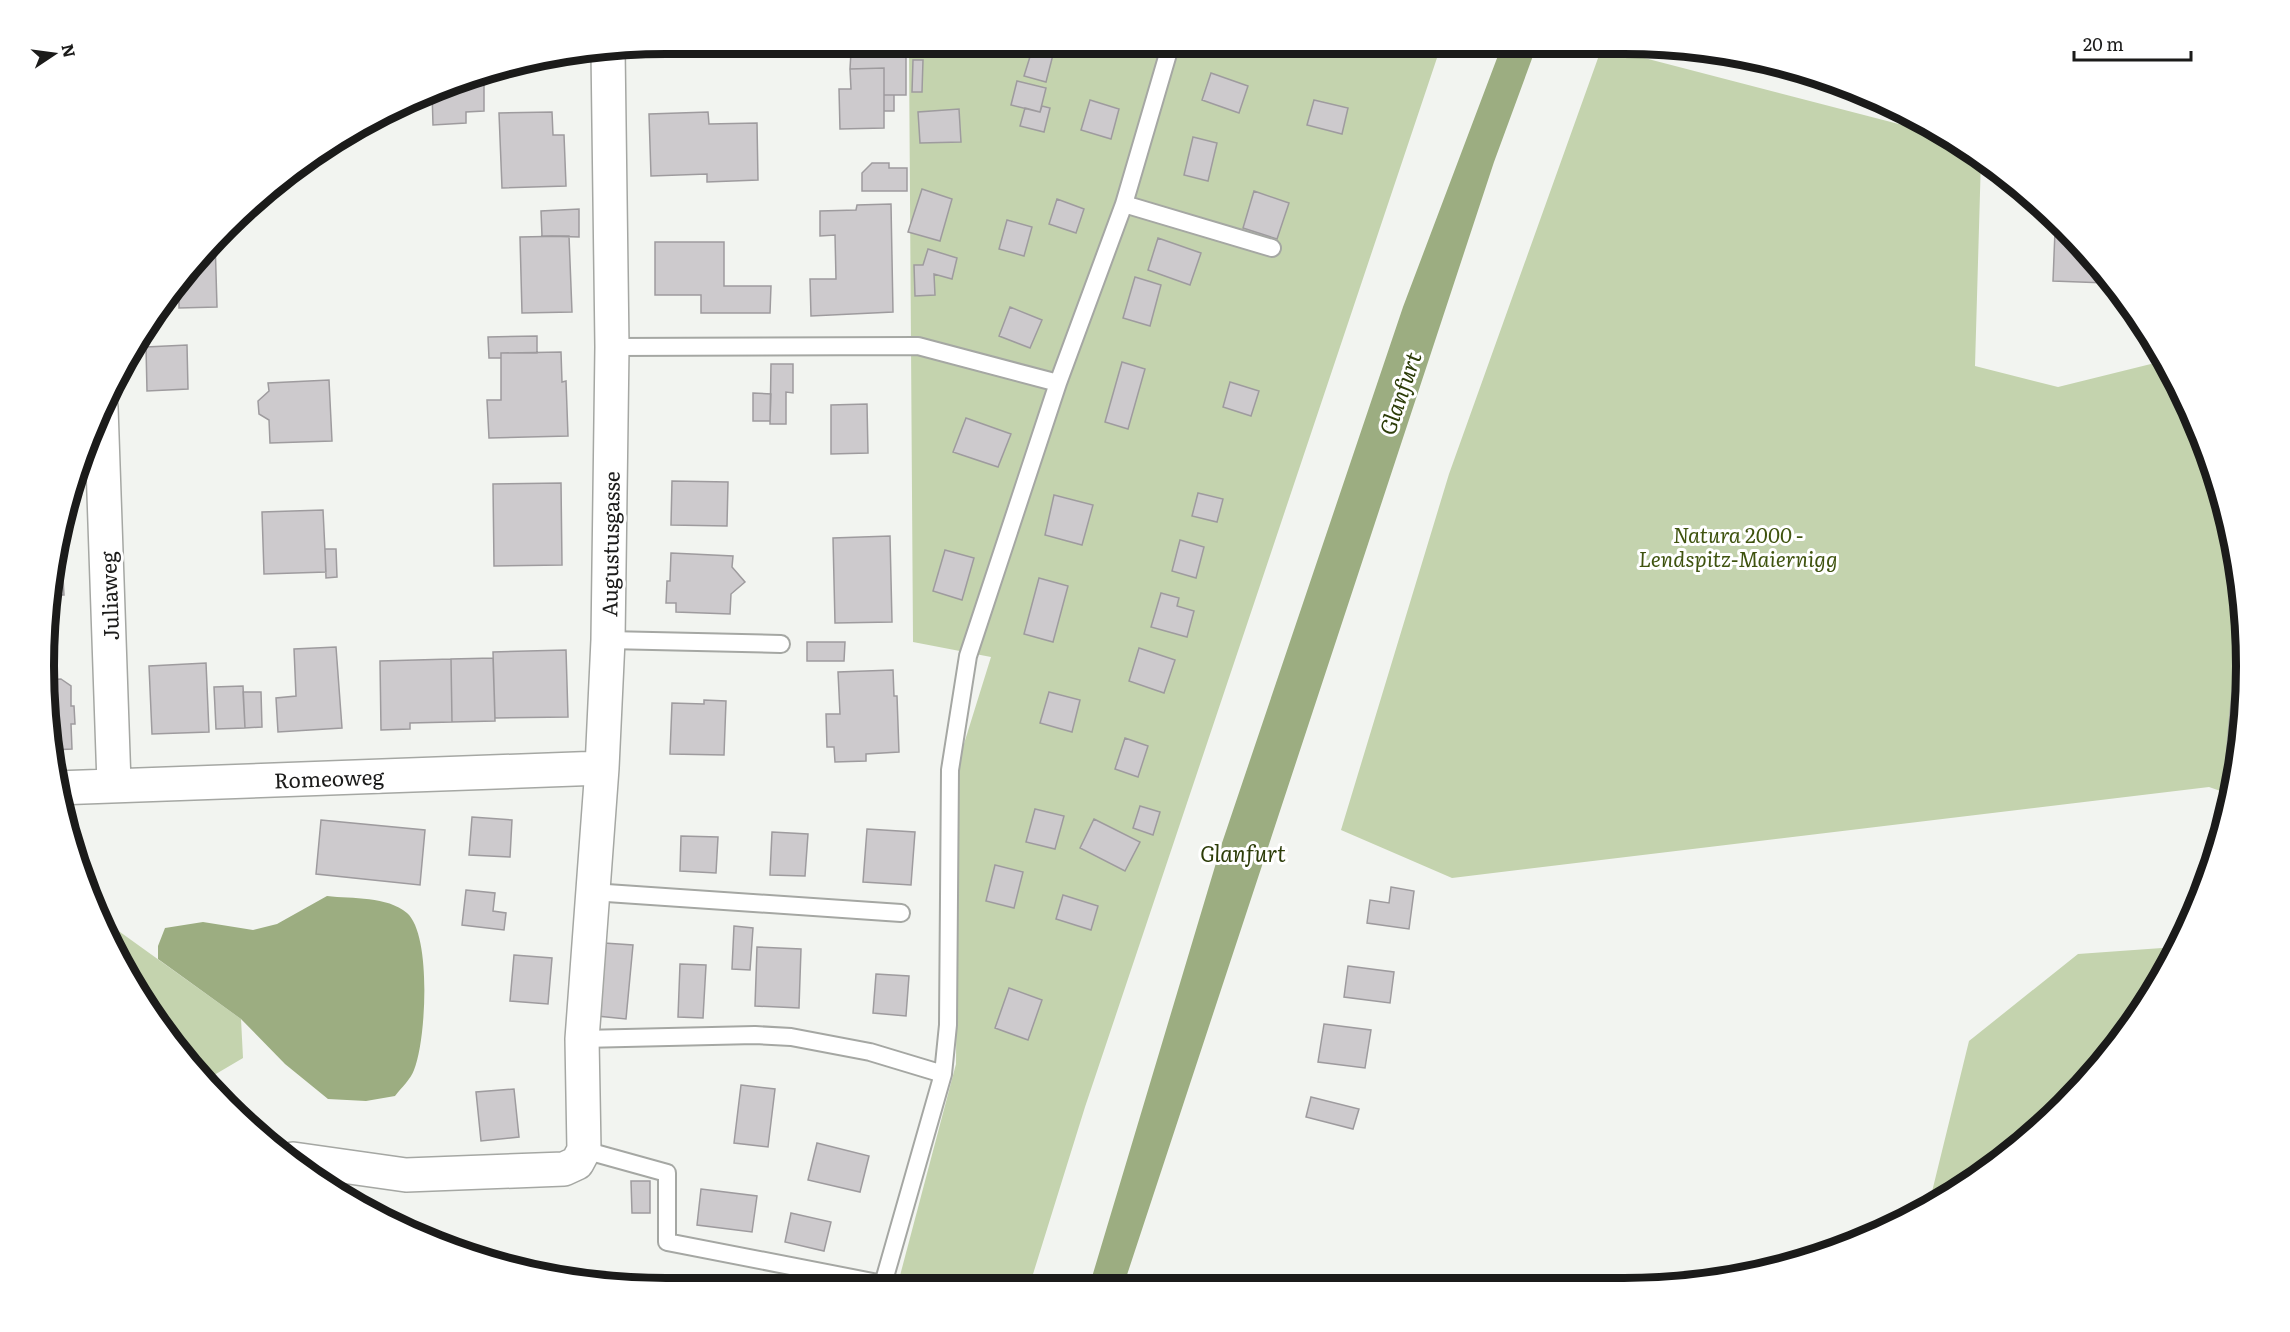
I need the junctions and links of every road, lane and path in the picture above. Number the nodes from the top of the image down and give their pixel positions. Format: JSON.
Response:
{"nodes":[{"id":1,"x":1168,"y":54,"type":"edge"},
{"id":2,"x":608,"y":57,"type":"edge"},
{"id":3,"x":1124,"y":204,"type":"junction"},
{"id":4,"x":1272,"y":248,"type":"dead end"},
{"id":5,"x":612,"y":347,"type":"junction"},
{"id":6,"x":1058,"y":383,"type":"junction"},
{"id":7,"x":102,"y":430,"type":"edge"},
{"id":8,"x":608,"y":640,"type":"junction"},
{"id":9,"x":781,"y":644,"type":"dead end"},
{"id":10,"x":602,"y":768,"type":"junction"},
{"id":11,"x":114,"y":784,"type":"junction"},
{"id":12,"x":67,"y":787,"type":"edge"},
{"id":13,"x":592,"y":892,"type":"junction"},
{"id":14,"x":901,"y":913,"type":"dead end"},
{"id":15,"x":582,"y":1039,"type":"junction"},
{"id":16,"x":943,"y":1074,"type":"junction"},
{"id":17,"x":584,"y":1150,"type":"junction"},
{"id":18,"x":306,"y":1161,"type":"edge"},
{"id":19,"x":852,"y":1278,"type":"edge"},
{"id":20,"x":885,"y":1278,"type":"edge"}],
"edges":[{"from":1,"to":3,"type":"lane"},
{"from":2,"to":5,"type":"street","name":"Augustusgasse"},
{"from":3,"to":4,"type":"lane"},
{"from":3,"to":6,"type":"lane"},
{"from":5,"to":6,"type":"lane"},
{"from":5,"to":8,"type":"street","name":"Augustusgasse"},
{"from":6,"to":16,"type":"lane"},
{"from":7,"to":11,"type":"street","name":"Juliaweg"},
{"from":8,"to":9,"type":"lane"},
{"from":8,"to":10,"type":"street","name":"Augustusgasse"},
{"from":10,"to":11,"type":"street","name":"Romeoweg"},
{"from":10,"to":13,"type":"street","name":"Augustusgasse"},
{"from":11,"to":12,"type":"street","name":"Romeoweg"},
{"from":13,"to":14,"type":"lane"},
{"from":13,"to":15,"type":"street","name":"Augustusgasse"},
{"from":15,"to":16,"type":"lane"},
{"from":15,"to":17,"type":"street","name":"Augustusgasse"},
{"from":16,"to":20,"type":"lane"},
{"from":17,"to":18,"type":"street"},
{"from":17,"to":19,"type":"lane"}]}
